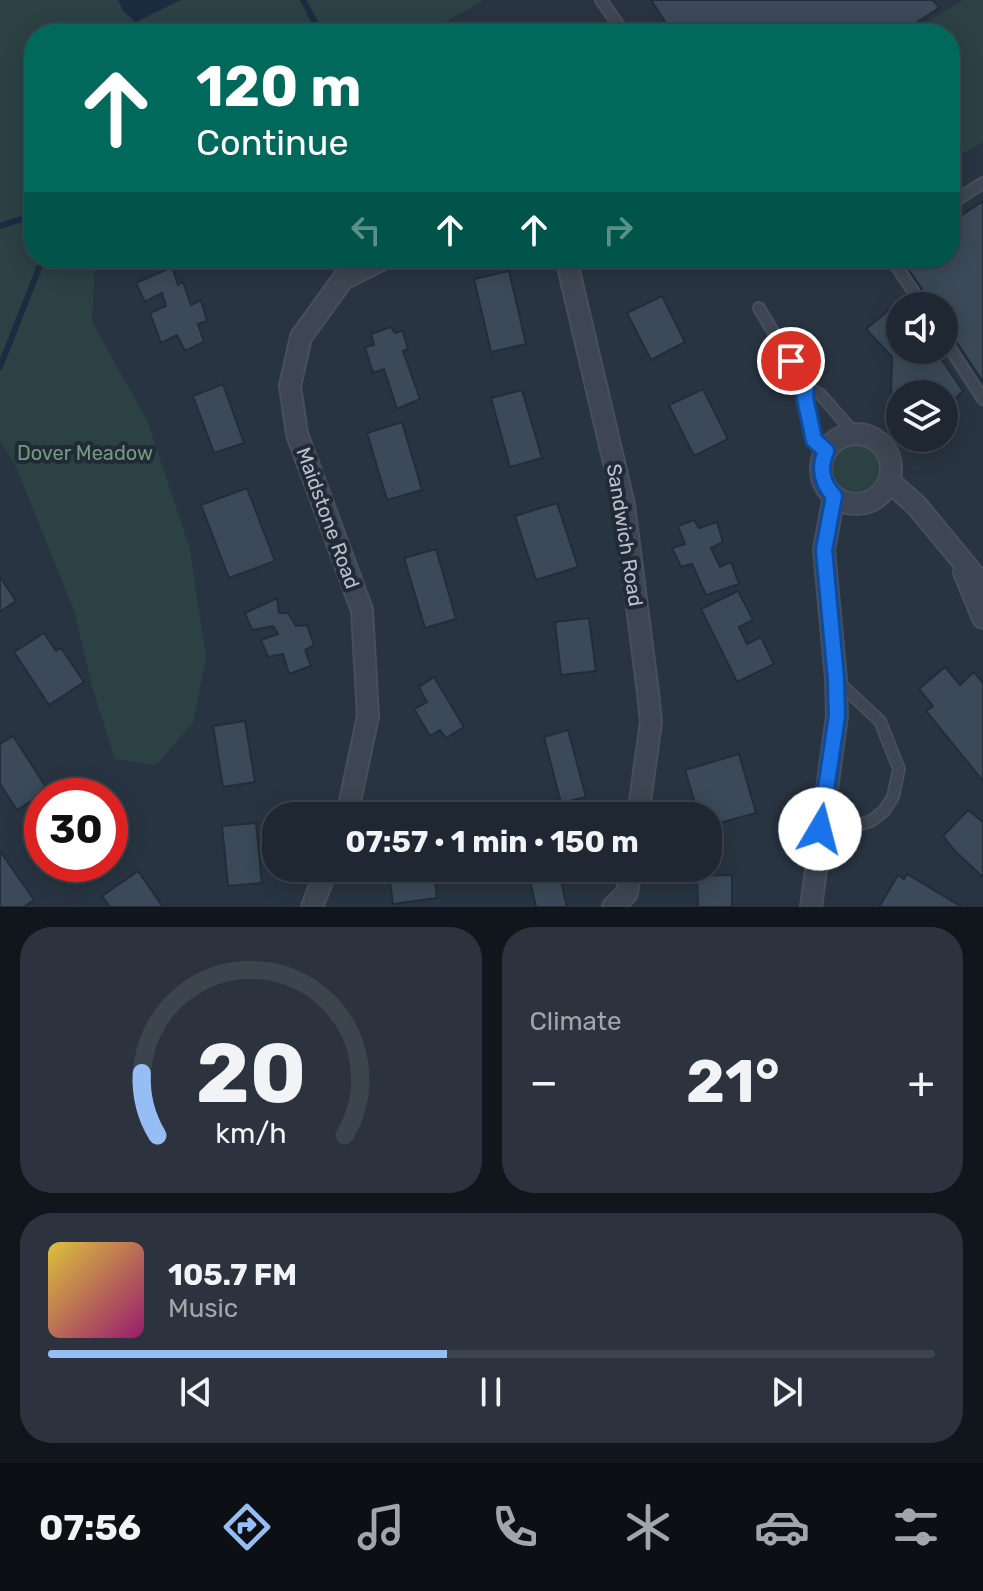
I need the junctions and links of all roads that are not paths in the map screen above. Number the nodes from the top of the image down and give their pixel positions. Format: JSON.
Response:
{"nodes":[{"id":1,"x":601,"y":0,"type":"edge"},
{"id":2,"x":618,"y":24,"type":"edge"},
{"id":3,"x":983,"y":183,"type":"edge"},
{"id":4,"x":960,"y":198,"type":"edge"},
{"id":5,"x":365,"y":268,"type":"edge"},
{"id":6,"x":568,"y":268,"type":"edge"},
{"id":7,"x":898,"y":268,"type":"edge"},
{"id":8,"x":914,"y":292,"type":"edge"},
{"id":9,"x":759,"y":308,"type":"dead end"},
{"id":10,"x":958,"y":361,"type":"edge"},
{"id":11,"x":806,"y":387,"type":"junction"},
{"id":12,"x":983,"y":399,"type":"edge"},
{"id":13,"x":855,"y":434,"type":"junction"},
{"id":14,"x":826,"y":451,"type":"junction"},
{"id":15,"x":889,"y":481,"type":"junction"},
{"id":16,"x":834,"y":496,"type":"junction"},
{"id":17,"x":954,"y":550,"type":"junction"},
{"id":18,"x":983,"y":585,"type":"edge"},
{"id":19,"x":983,"y":618,"type":"edge"},
{"id":20,"x":836,"y":679,"type":"junction"},
{"id":21,"x":350,"y":802,"type":"edge"},
{"id":22,"x":640,"y":802,"type":"edge"},
{"id":23,"x":820,"y":829,"type":"junction"},
{"id":24,"x":322,"y":882,"type":"edge"},
{"id":25,"x":629,"y":882,"type":"edge"},
{"id":26,"x":312,"y":907,"type":"edge"},
{"id":27,"x":613,"y":907,"type":"edge"},
{"id":28,"x":811,"y":907,"type":"edge"}],
"edges":[{"from":1,"to":2,"type":"lane"},
{"from":3,"to":4,"type":"lane"},
{"from":5,"to":21,"type":"street","name":"Maidstone Road"},
{"from":6,"to":22,"type":"street","name":"Sandwich Road"},
{"from":7,"to":8,"type":"lane"},
{"from":9,"to":11,"type":"lane"},
{"from":10,"to":12,"type":"lane"},
{"from":11,"to":13,"type":"lane"},
{"from":11,"to":14,"type":"lane"},
{"from":13,"to":14,"type":"street"},
{"from":13,"to":15,"type":"street"},
{"from":14,"to":16,"type":"street"},
{"from":15,"to":16,"type":"street"},
{"from":15,"to":17,"type":"street"},
{"from":16,"to":20,"type":"street"},
{"from":17,"to":18,"type":"street"},
{"from":17,"to":19,"type":"street"},
{"from":20,"to":23,"type":"street"},
{"from":20,"to":23,"type":"lane"},
{"from":23,"to":28,"type":"street"},
{"from":24,"to":26,"type":"street"},
{"from":25,"to":27,"type":"street"}]}
